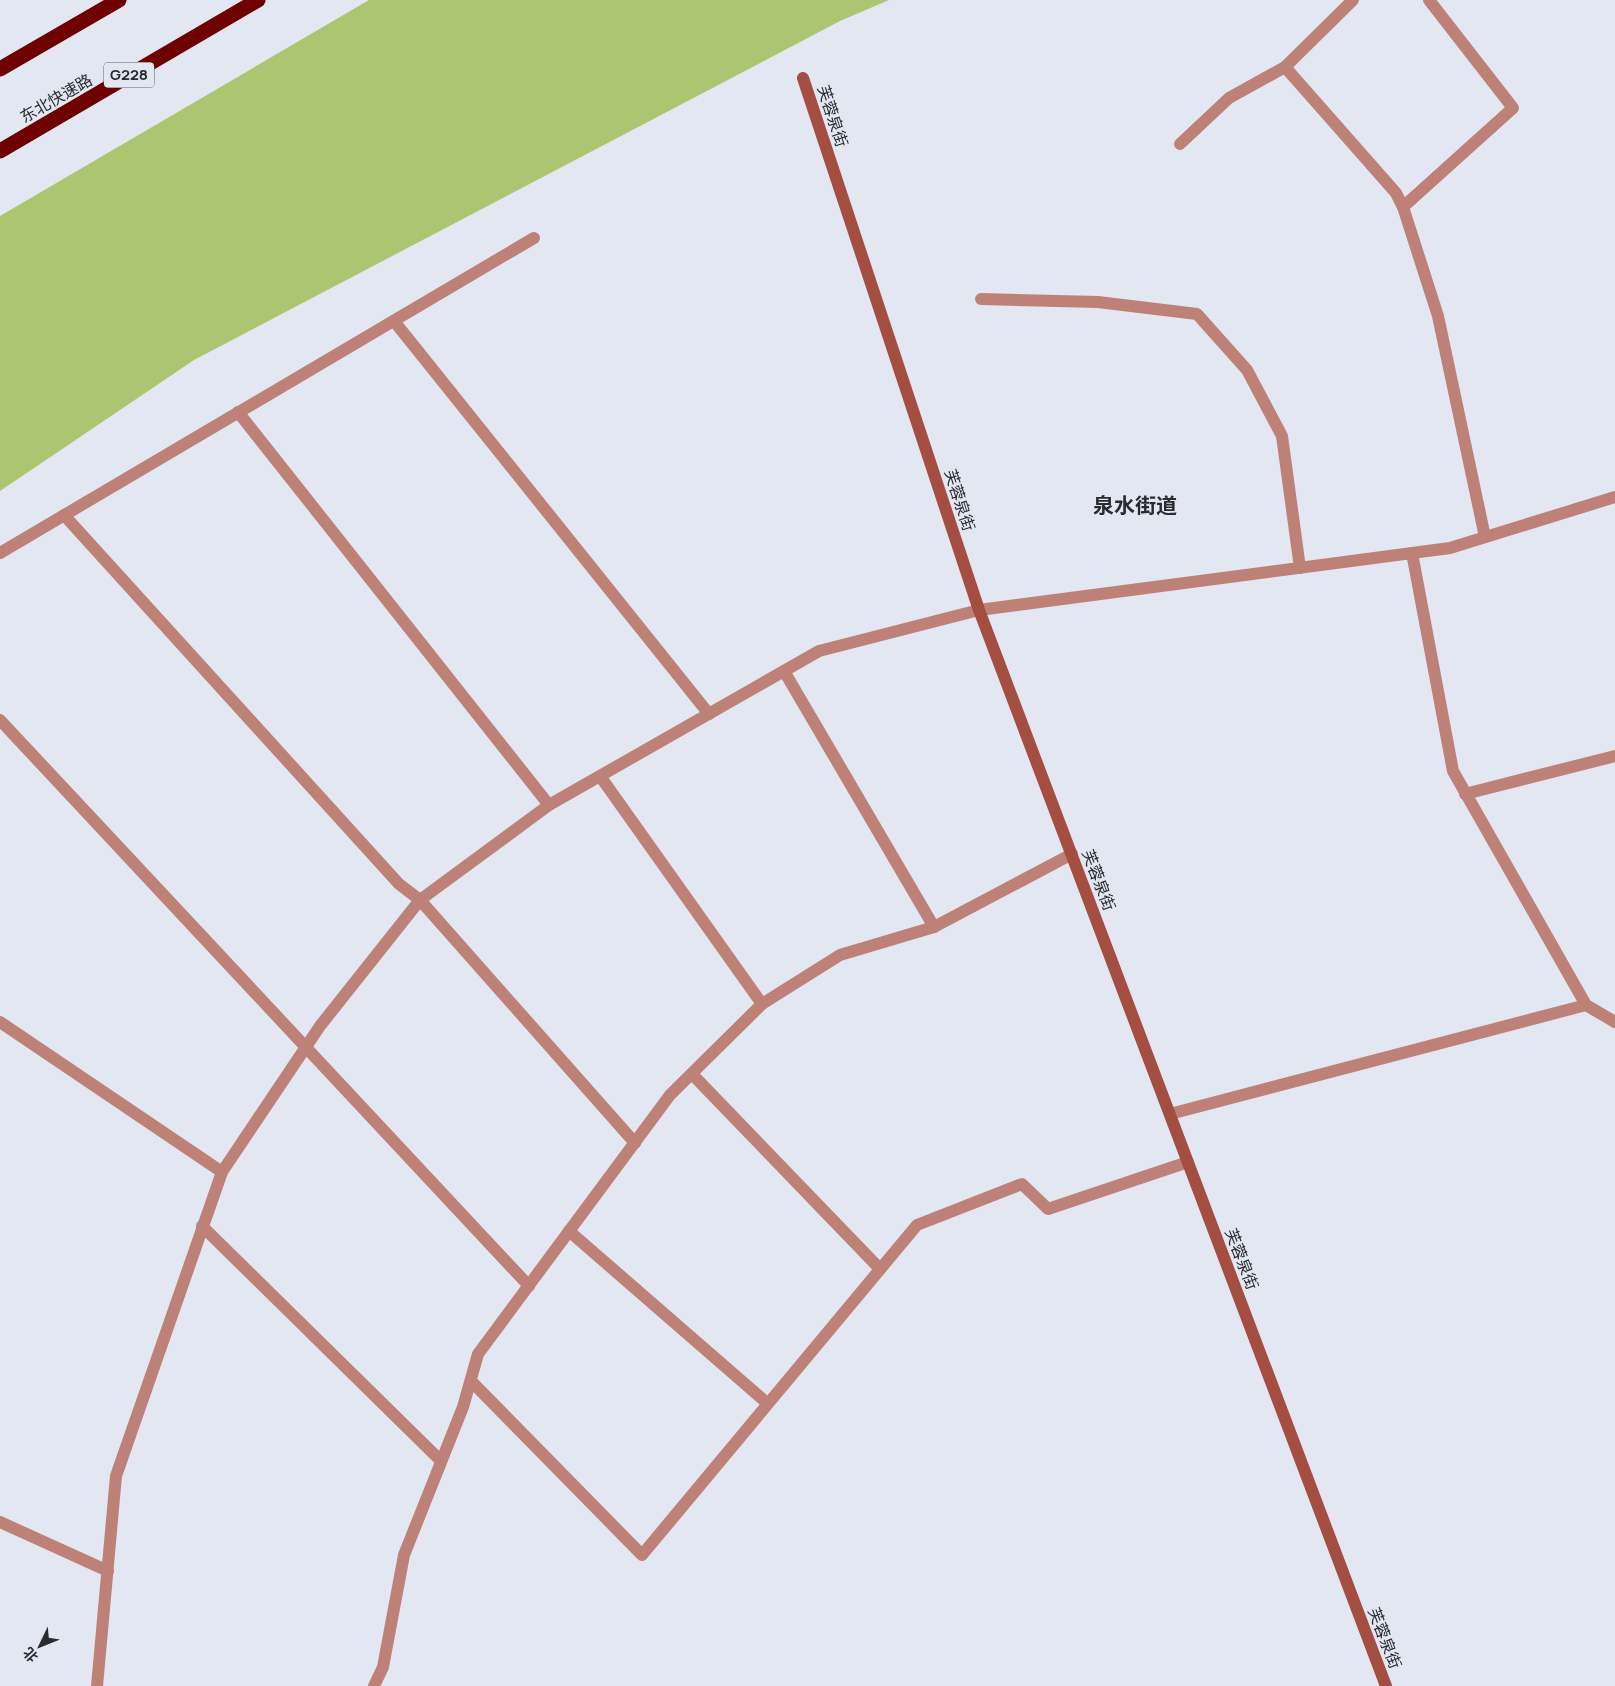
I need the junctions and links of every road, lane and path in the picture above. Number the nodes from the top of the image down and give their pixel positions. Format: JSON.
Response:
{"nodes":[{"id":1,"x":119,"y":0,"type":"edge"},
{"id":2,"x":258,"y":0,"type":"edge"},
{"id":3,"x":1354,"y":0,"type":"edge"},
{"id":4,"x":1429,"y":0,"type":"edge"},
{"id":5,"x":1285,"y":67,"type":"junction"},
{"id":6,"x":0,"y":69,"type":"edge"},
{"id":7,"x":803,"y":78,"type":"dead end"},
{"id":8,"x":1180,"y":144,"type":"dead end"},
{"id":9,"x":0,"y":150,"type":"edge"},
{"id":10,"x":1403,"y":207,"type":"junction"},
{"id":11,"x":534,"y":238,"type":"dead end"},
{"id":12,"x":981,"y":299,"type":"dead end"},
{"id":13,"x":394,"y":321,"type":"junction"},
{"id":14,"x":238,"y":412,"type":"junction"},
{"id":15,"x":1615,"y":497,"type":"edge"},
{"id":16,"x":64,"y":515,"type":"junction"},
{"id":17,"x":1485,"y":537,"type":"junction"},
{"id":18,"x":0,"y":553,"type":"edge"},
{"id":19,"x":1412,"y":553,"type":"junction"},
{"id":20,"x":1300,"y":568,"type":"junction"},
{"id":21,"x":979,"y":610,"type":"junction"},
{"id":22,"x":784,"y":671,"type":"junction"},
{"id":23,"x":709,"y":714,"type":"junction"},
{"id":24,"x":0,"y":720,"type":"edge"},
{"id":25,"x":1615,"y":756,"type":"edge"},
{"id":26,"x":600,"y":776,"type":"junction"},
{"id":27,"x":1465,"y":794,"type":"junction"},
{"id":28,"x":549,"y":805,"type":"junction"},
{"id":29,"x":1072,"y":854,"type":"junction"},
{"id":30,"x":420,"y":900,"type":"junction"},
{"id":31,"x":934,"y":927,"type":"junction"},
{"id":32,"x":762,"y":1004,"type":"junction"},
{"id":33,"x":1586,"y":1005,"type":"junction"},
{"id":34,"x":0,"y":1022,"type":"edge"},
{"id":35,"x":1615,"y":1022,"type":"edge"},
{"id":36,"x":306,"y":1048,"type":"junction"},
{"id":37,"x":692,"y":1074,"type":"junction"},
{"id":38,"x":1170,"y":1114,"type":"junction"},
{"id":39,"x":635,"y":1143,"type":"junction"},
{"id":40,"x":1188,"y":1162,"type":"junction"},
{"id":41,"x":222,"y":1172,"type":"junction"},
{"id":42,"x":202,"y":1226,"type":"junction"},
{"id":43,"x":569,"y":1231,"type":"junction"},
{"id":44,"x":880,"y":1269,"type":"junction"},
{"id":45,"x":529,"y":1286,"type":"junction"},
{"id":46,"x":471,"y":1381,"type":"junction"},
{"id":47,"x":767,"y":1402,"type":"junction"},
{"id":48,"x":441,"y":1461,"type":"junction"},
{"id":49,"x":0,"y":1522,"type":"edge"},
{"id":50,"x":108,"y":1571,"type":"junction"},
{"id":51,"x":97,"y":1686,"type":"edge"},
{"id":52,"x":374,"y":1686,"type":"edge"},
{"id":53,"x":1386,"y":1686,"type":"edge"}],
"edges":[{"from":1,"to":6,"type":"highway"},
{"from":2,"to":9,"type":"highway","name":"东北快速路","number":"G228"},
{"from":3,"to":5,"type":"street"},
{"from":4,"to":10,"type":"street"},
{"from":5,"to":8,"type":"street"},
{"from":5,"to":10,"type":"street"},
{"from":7,"to":21,"type":"street","name":"芙蓉泉街"},
{"from":10,"to":17,"type":"street"},
{"from":11,"to":13,"type":"street"},
{"from":12,"to":20,"type":"street"},
{"from":13,"to":14,"type":"street"},
{"from":13,"to":23,"type":"street"},
{"from":14,"to":16,"type":"street"},
{"from":14,"to":28,"type":"street"},
{"from":15,"to":17,"type":"street"},
{"from":16,"to":18,"type":"street"},
{"from":16,"to":30,"type":"street"},
{"from":17,"to":19,"type":"street"},
{"from":19,"to":20,"type":"street"},
{"from":19,"to":27,"type":"street"},
{"from":20,"to":21,"type":"street"},
{"from":21,"to":22,"type":"street"},
{"from":21,"to":29,"type":"street","name":"芙蓉泉街"},
{"from":22,"to":23,"type":"street"},
{"from":22,"to":31,"type":"street"},
{"from":23,"to":26,"type":"street"},
{"from":24,"to":36,"type":"street"},
{"from":25,"to":27,"type":"street"},
{"from":26,"to":28,"type":"street"},
{"from":26,"to":32,"type":"street"},
{"from":27,"to":33,"type":"street"},
{"from":28,"to":30,"type":"street"},
{"from":29,"to":31,"type":"street"},
{"from":29,"to":38,"type":"street","name":"芙蓉泉街"},
{"from":30,"to":36,"type":"street"},
{"from":30,"to":39,"type":"street"},
{"from":31,"to":32,"type":"street"},
{"from":32,"to":37,"type":"street"},
{"from":33,"to":35,"type":"street"},
{"from":33,"to":38,"type":"street"},
{"from":34,"to":41,"type":"street"},
{"from":36,"to":41,"type":"street"},
{"from":36,"to":45,"type":"street"},
{"from":37,"to":39,"type":"street"},
{"from":37,"to":44,"type":"street"},
{"from":38,"to":40,"type":"street","name":"芙蓉泉街"},
{"from":39,"to":43,"type":"street"},
{"from":40,"to":44,"type":"street"},
{"from":40,"to":53,"type":"street","name":"芙蓉泉街"},
{"from":41,"to":42,"type":"street"},
{"from":42,"to":48,"type":"street"},
{"from":42,"to":50,"type":"street"},
{"from":43,"to":45,"type":"street"},
{"from":43,"to":47,"type":"street"},
{"from":44,"to":47,"type":"street"},
{"from":45,"to":46,"type":"street"},
{"from":46,"to":47,"type":"street"},
{"from":46,"to":48,"type":"street"},
{"from":48,"to":52,"type":"street"},
{"from":49,"to":50,"type":"street"},
{"from":50,"to":51,"type":"street"}]}
